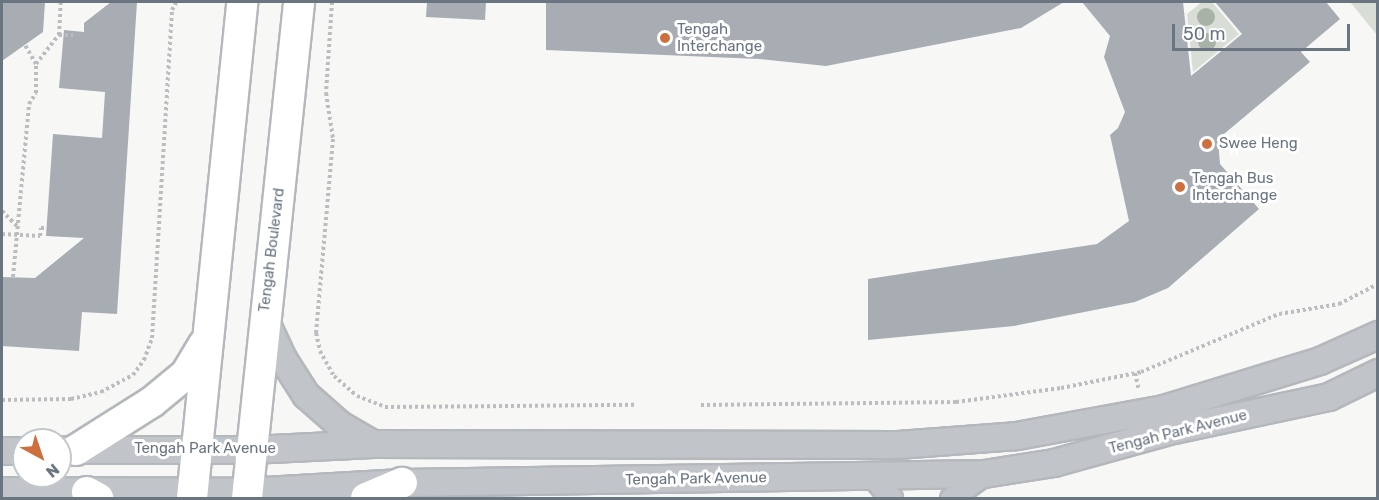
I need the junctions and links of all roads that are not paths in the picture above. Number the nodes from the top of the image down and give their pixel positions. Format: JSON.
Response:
{"nodes":[{"id":1,"x":242,"y":2,"type":"edge"},
{"id":2,"x":299,"y":2,"type":"edge"},
{"id":3,"x":264,"y":318,"type":"junction"},
{"id":4,"x":1377,"y":335,"type":"edge"},
{"id":5,"x":207,"y":339,"type":"junction"},
{"id":6,"x":1377,"y":373,"type":"edge"},
{"id":7,"x":374,"y":444,"type":"junction"},
{"id":8,"x":72,"y":448,"type":"edge"},
{"id":9,"x":196,"y":448,"type":"junction"},
{"id":10,"x":72,"y":450,"type":"edge"},
{"id":11,"x":251,"y":450,"type":"junction"},
{"id":12,"x":984,"y":474,"type":"junction"},
{"id":13,"x":873,"y":477,"type":"junction"},
{"id":14,"x":402,"y":483,"type":"junction"},
{"id":15,"x":2,"y":491,"type":"edge"},
{"id":16,"x":93,"y":495,"type":"edge"},
{"id":17,"x":247,"y":495,"type":"edge"},
{"id":18,"x":192,"y":496,"type":"edge"},
{"id":19,"x":366,"y":498,"type":"edge"},
{"id":20,"x":891,"y":498,"type":"edge"},
{"id":21,"x":951,"y":498,"type":"edge"}],
"edges":[{"from":1,"to":5,"type":"main road"},
{"from":2,"to":3,"type":"main road","name":"Tengah Boulevard"},
{"from":3,"to":7,"type":"street"},
{"from":3,"to":11,"type":"main road","name":"Tengah Boulevard"},
{"from":4,"to":7,"type":"street","name":"Tengah Park Avenue"},
{"from":5,"to":8,"type":"main road"},
{"from":5,"to":9,"type":"main road"},
{"from":6,"to":12,"type":"street","name":"Tengah Park Avenue"},
{"from":7,"to":11,"type":"street","name":"Tengah Park Avenue"},
{"from":9,"to":10,"type":"street","name":"Tengah Park Avenue"},
{"from":9,"to":11,"type":"street","name":"Tengah Park Avenue"},
{"from":9,"to":18,"type":"main road"},
{"from":11,"to":17,"type":"main road","name":"Tengah Boulevard"},
{"from":12,"to":13,"type":"street","name":"Tengah Park Avenue"},
{"from":12,"to":21,"type":"street"},
{"from":13,"to":14,"type":"street","name":"Tengah Park Avenue"},
{"from":13,"to":20,"type":"street"},
{"from":14,"to":17,"type":"street","name":"Tengah Park Avenue"},
{"from":14,"to":19,"type":"main road"},
{"from":15,"to":16,"type":"street","name":"Tengah Park Avenue"},
{"from":16,"to":18,"type":"street","name":"Tengah Park Avenue"},
{"from":17,"to":18,"type":"street","name":"Tengah Park Avenue"}]}
